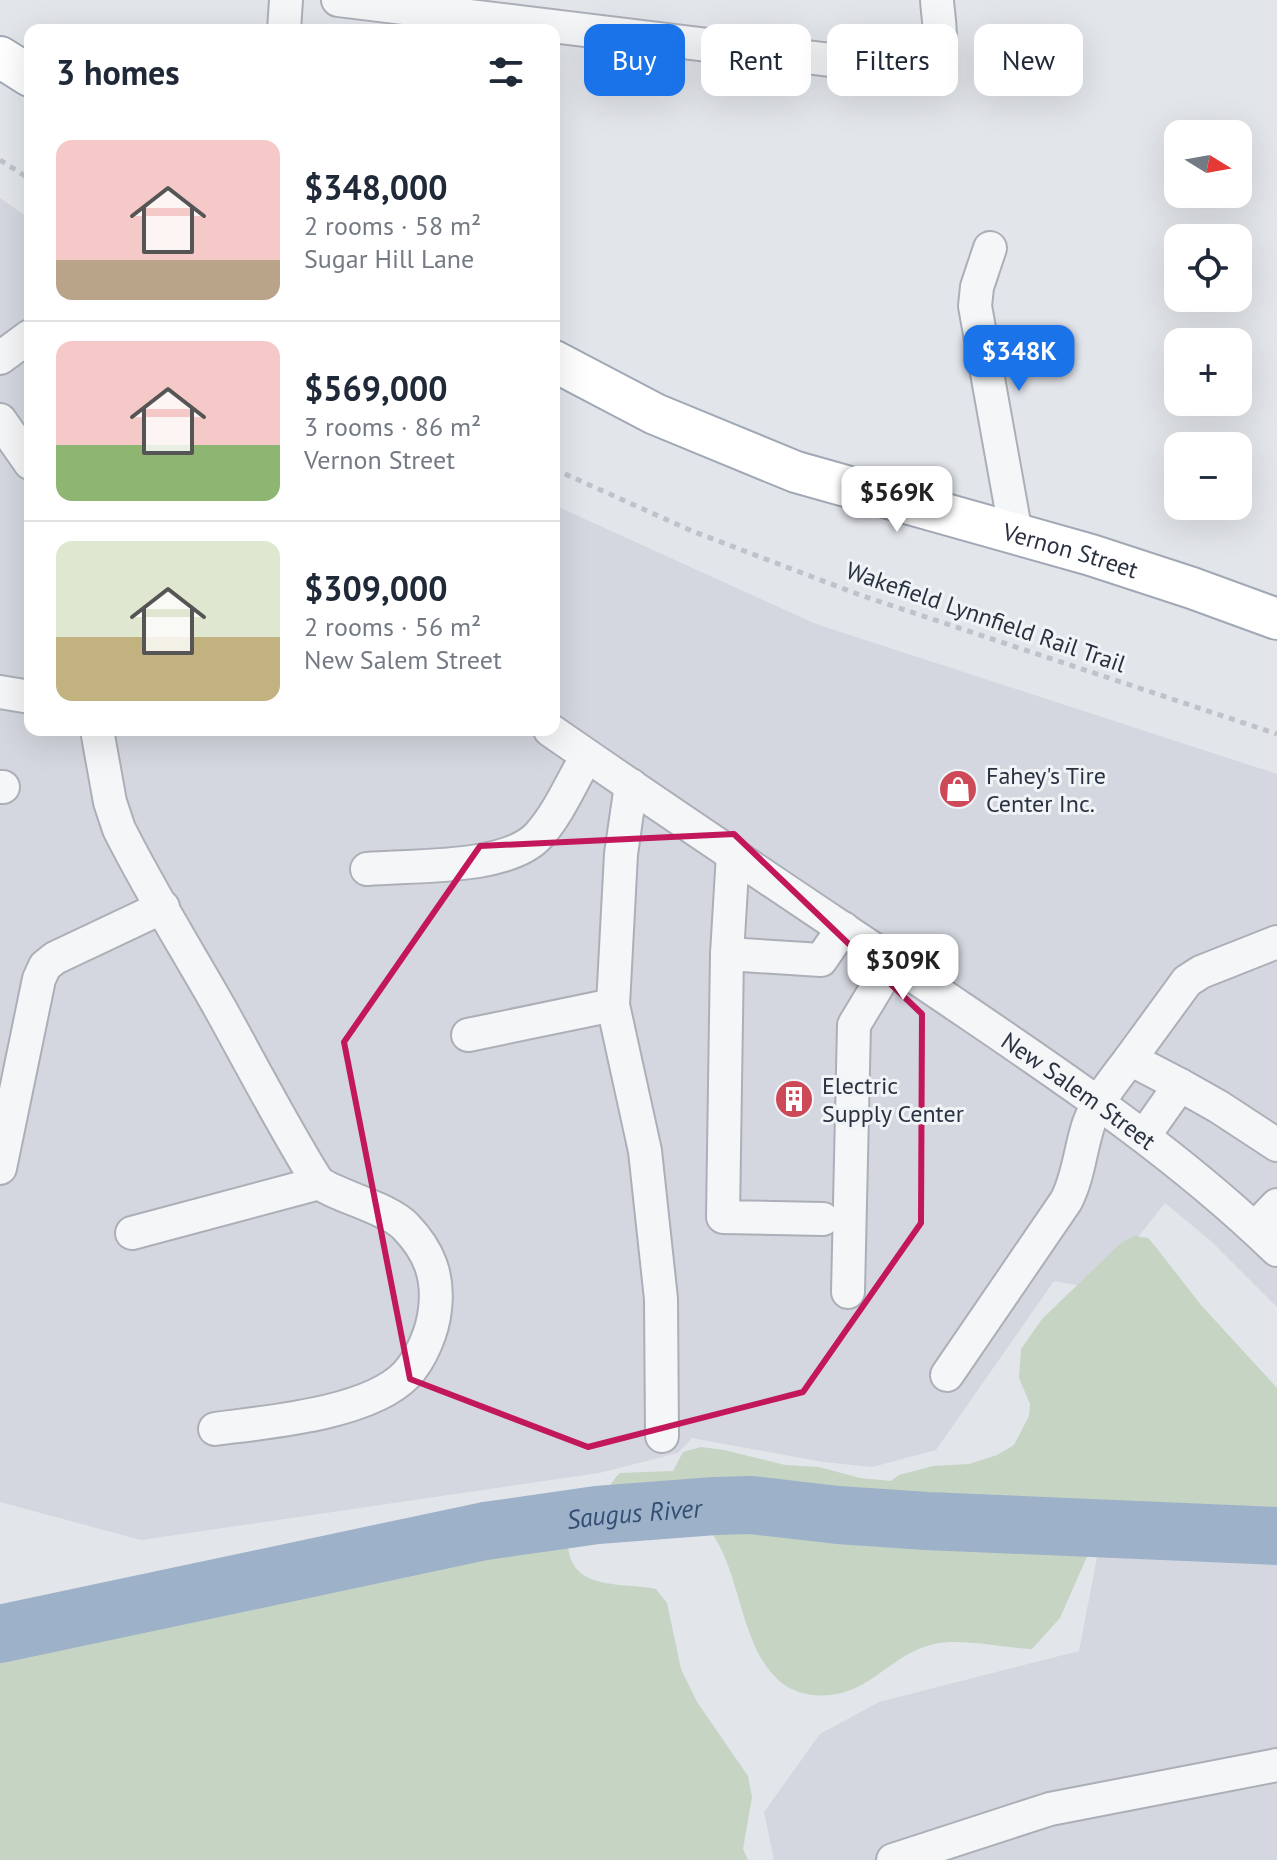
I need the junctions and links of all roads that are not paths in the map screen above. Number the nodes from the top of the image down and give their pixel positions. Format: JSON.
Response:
{"nodes":[{"id":1,"x":286,"y":0,"type":"edge"},
{"id":2,"x":338,"y":0,"type":"edge"},
{"id":3,"x":937,"y":0,"type":"edge"},
{"id":4,"x":284,"y":24,"type":"edge"},
{"id":5,"x":535,"y":24,"type":"edge"},
{"id":6,"x":560,"y":27,"type":"edge"},
{"id":7,"x":0,"y":57,"type":"edge"},
{"id":8,"x":24,"y":72,"type":"edge"},
{"id":9,"x":990,"y":248,"type":"dead end"},
{"id":10,"x":24,"y":340,"type":"edge"},
{"id":11,"x":0,"y":358,"type":"edge"},
{"id":12,"x":560,"y":364,"type":"edge"},
{"id":13,"x":0,"y":420,"type":"edge"},
{"id":14,"x":24,"y":454,"type":"edge"},
{"id":15,"x":1016,"y":534,"type":"junction"},
{"id":16,"x":1277,"y":619,"type":"edge"},
{"id":17,"x":0,"y":692,"type":"edge"},
{"id":18,"x":24,"y":696,"type":"edge"},
{"id":19,"x":98,"y":736,"type":"edge"},
{"id":20,"x":559,"y":736,"type":"edge"},
{"id":21,"x":587,"y":756,"type":"junction"},
{"id":22,"x":631,"y":785,"type":"junction"},
{"id":23,"x":733,"y":854,"type":"junction"},
{"id":24,"x":367,"y":869,"type":"dead end"},
{"id":25,"x":163,"y":907,"type":"junction"},
{"id":26,"x":843,"y":928,"type":"junction"},
{"id":27,"x":1277,"y":942,"type":"edge"},
{"id":28,"x":727,"y":954,"type":"junction"},
{"id":29,"x":892,"y":962,"type":"junction"},
{"id":30,"x":613,"y":1005,"type":"junction"},
{"id":31,"x":468,"y":1035,"type":"dead end"},
{"id":32,"x":1130,"y":1059,"type":"junction"},
{"id":33,"x":1180,"y":1085,"type":"junction"},
{"id":34,"x":1099,"y":1103,"type":"junction"},
{"id":35,"x":1144,"y":1136,"type":"junction"},
{"id":36,"x":1277,"y":1145,"type":"edge"},
{"id":37,"x":0,"y":1168,"type":"edge"},
{"id":38,"x":319,"y":1183,"type":"junction"},
{"id":39,"x":1277,"y":1205,"type":"edge"},
{"id":40,"x":823,"y":1219,"type":"dead end"},
{"id":41,"x":132,"y":1233,"type":"dead end"},
{"id":42,"x":1266,"y":1239,"type":"edge"},
{"id":43,"x":848,"y":1292,"type":"dead end"},
{"id":44,"x":947,"y":1375,"type":"dead end"},
{"id":45,"x":215,"y":1429,"type":"dead end"},
{"id":46,"x":662,"y":1436,"type":"dead end"},
{"id":47,"x":1277,"y":1765,"type":"edge"},
{"id":48,"x":893,"y":1860,"type":"edge"}],
"edges":[{"from":1,"to":4,"type":"street"},
{"from":2,"to":5,"type":"street"},
{"from":3,"to":6,"type":"street"},
{"from":7,"to":8,"type":"main road"},
{"from":9,"to":15,"type":"street"},
{"from":10,"to":11,"type":"street"},
{"from":12,"to":15,"type":"main road","name":"Vernon Street"},
{"from":13,"to":14,"type":"street"},
{"from":15,"to":16,"type":"main road","name":"Vernon Street"},
{"from":17,"to":18,"type":"street"},
{"from":19,"to":25,"type":"street"},
{"from":20,"to":21,"type":"street","name":"New Salem Street"},
{"from":21,"to":22,"type":"street","name":"New Salem Street"},
{"from":21,"to":24,"type":"street"},
{"from":22,"to":23,"type":"street","name":"New Salem Street"},
{"from":22,"to":30,"type":"street"},
{"from":23,"to":26,"type":"street","name":"New Salem Street"},
{"from":23,"to":28,"type":"street"},
{"from":25,"to":37,"type":"street"},
{"from":25,"to":38,"type":"street"},
{"from":26,"to":28,"type":"street"},
{"from":26,"to":29,"type":"street","name":"New Salem Street"},
{"from":27,"to":32,"type":"street"},
{"from":28,"to":40,"type":"street"},
{"from":29,"to":34,"type":"street","name":"New Salem Street"},
{"from":29,"to":43,"type":"street"},
{"from":30,"to":31,"type":"street"},
{"from":30,"to":46,"type":"street"},
{"from":32,"to":33,"type":"street"},
{"from":32,"to":34,"type":"street"},
{"from":33,"to":35,"type":"street"},
{"from":33,"to":36,"type":"street"},
{"from":34,"to":35,"type":"street","name":"New Salem Street"},
{"from":34,"to":44,"type":"street"},
{"from":35,"to":42,"type":"street","name":"New Salem Street"},
{"from":38,"to":41,"type":"street"},
{"from":38,"to":45,"type":"street"},
{"from":39,"to":42,"type":"street"},
{"from":47,"to":48,"type":"street"}]}
